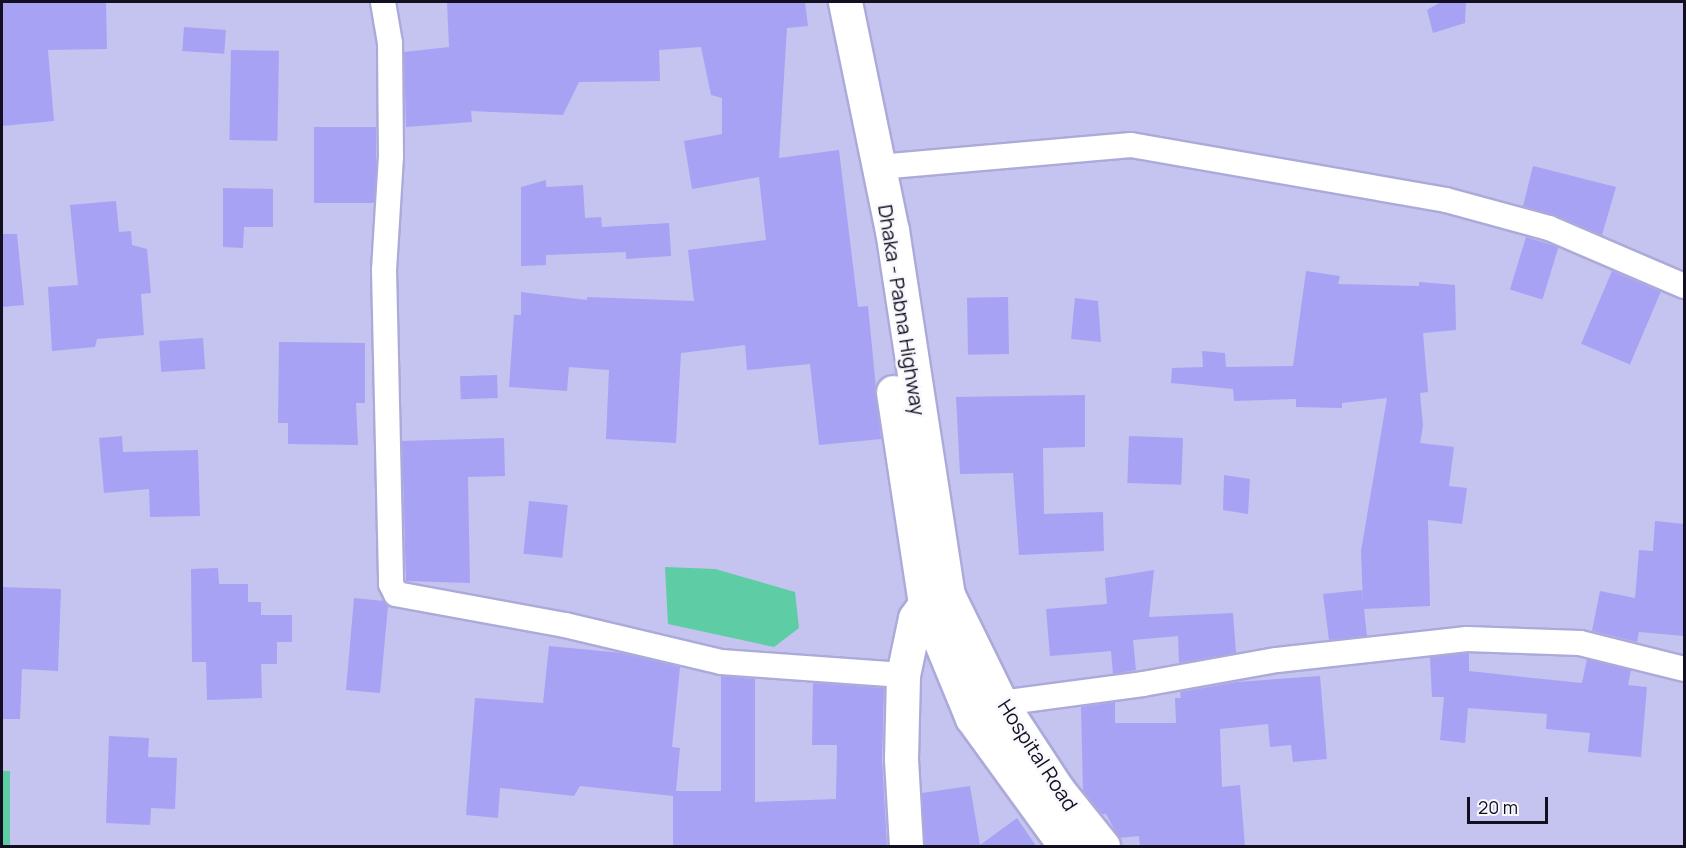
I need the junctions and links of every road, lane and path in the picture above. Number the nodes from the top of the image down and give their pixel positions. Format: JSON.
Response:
{"nodes":[{"id":1,"x":383,"y":2,"type":"edge"},
{"id":2,"x":825,"y":2,"type":"edge"},
{"id":3,"x":845,"y":2,"type":"edge"},
{"id":4,"x":879,"y":167,"type":"junction"},
{"id":5,"x":1684,"y":286,"type":"edge"},
{"id":6,"x":936,"y":600,"type":"junction"},
{"id":7,"x":1684,"y":669,"type":"edge"},
{"id":8,"x":903,"y":675,"type":"junction"},
{"id":9,"x":1001,"y":703,"type":"junction"},
{"id":10,"x":906,"y":846,"type":"edge"},
{"id":11,"x":1065,"y":846,"type":"edge"},
{"id":12,"x":1103,"y":846,"type":"edge"}],
"edges":[{"from":1,"to":8,"type":"street"},
{"from":2,"to":6,"type":"main road","name":"Dhaka - Pabna Highway"},
{"from":3,"to":4,"type":"main road","name":"Dhaka - Pabna Highway"},
{"from":4,"to":5,"type":"street"},
{"from":4,"to":6,"type":"main road","name":"Dhaka - Pabna Highway"},
{"from":6,"to":8,"type":"main road"},
{"from":6,"to":9,"type":"main road","name":"Hospital Road"},
{"from":6,"to":11,"type":"main road","name":"Hospital Road"},
{"from":7,"to":9,"type":"street"},
{"from":8,"to":10,"type":"main road"},
{"from":9,"to":12,"type":"main road","name":"Hospital Road"}]}
